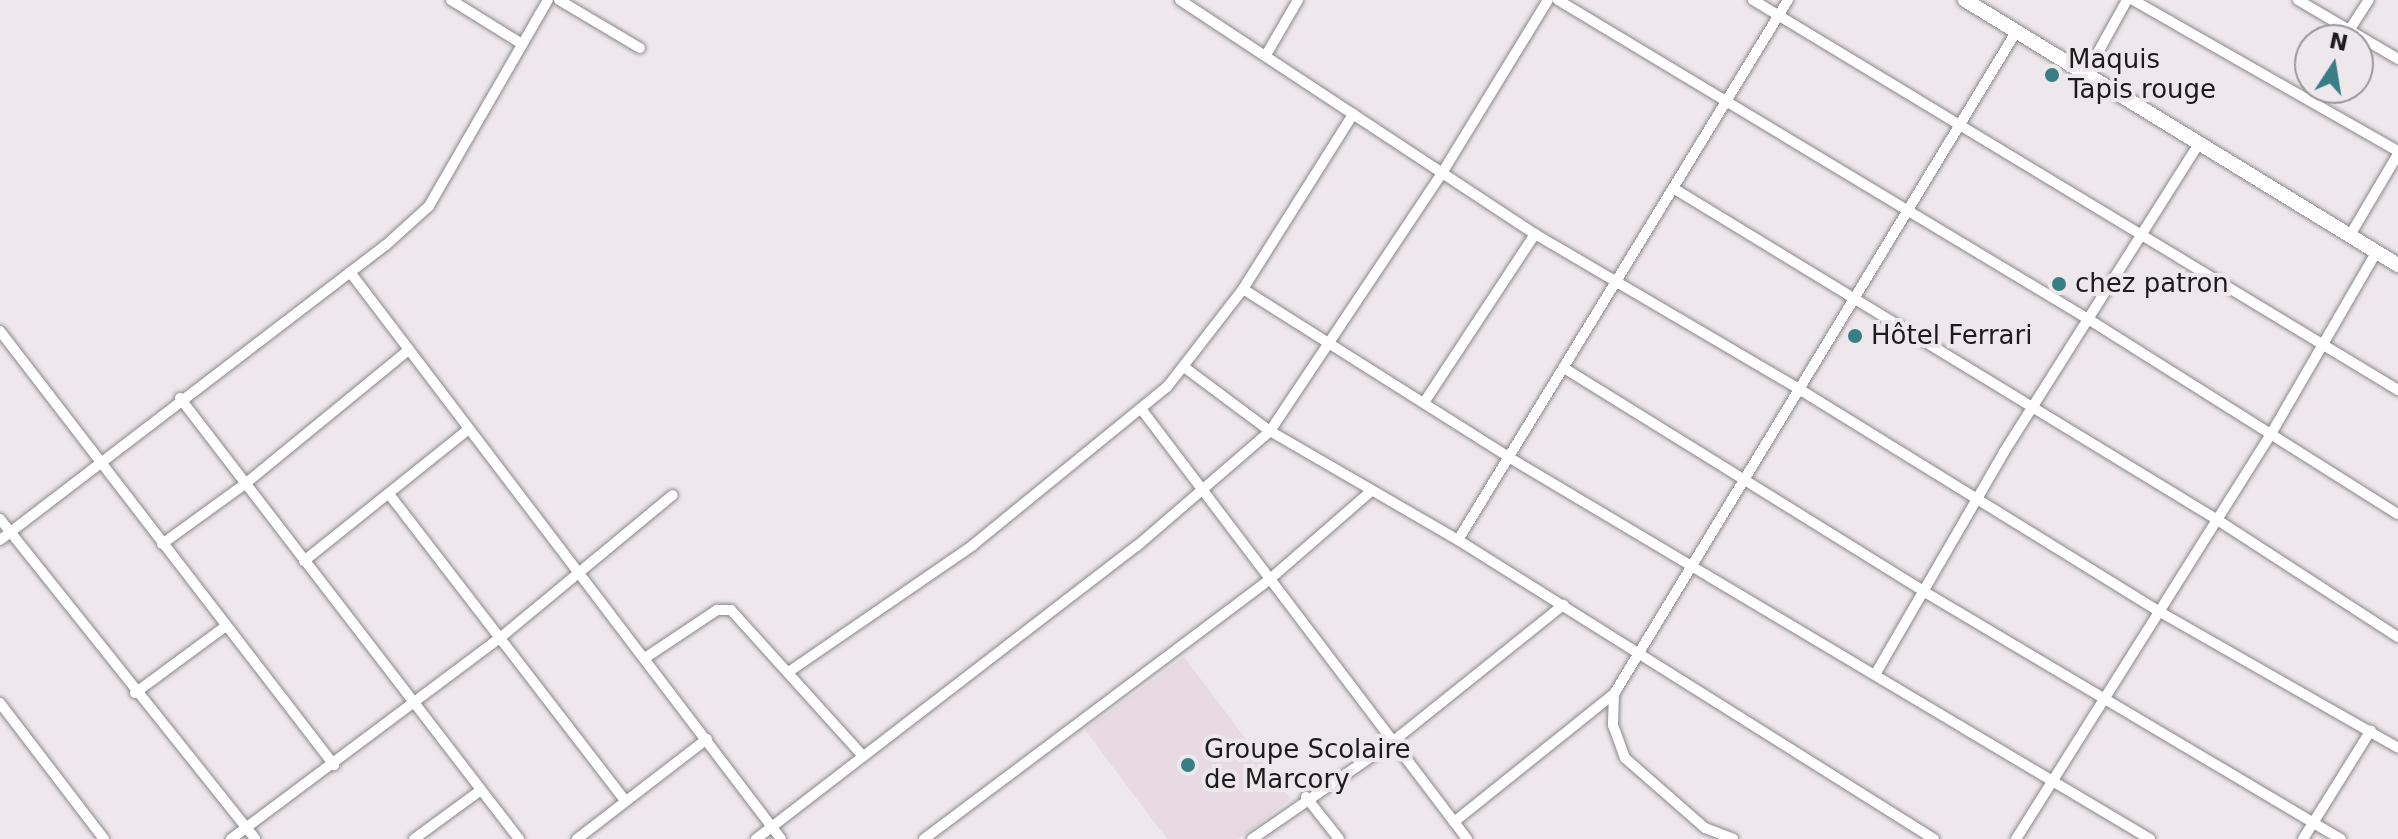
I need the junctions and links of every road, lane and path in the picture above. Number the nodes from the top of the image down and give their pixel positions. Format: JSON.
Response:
{"nodes":[{"id":1,"x":451,"y":0,"type":"edge"},
{"id":2,"x":548,"y":0,"type":"edge"},
{"id":3,"x":559,"y":0,"type":"edge"},
{"id":4,"x":1181,"y":0,"type":"edge"},
{"id":5,"x":1298,"y":0,"type":"edge"},
{"id":6,"x":1548,"y":0,"type":"edge"},
{"id":7,"x":1558,"y":0,"type":"edge"},
{"id":8,"x":1753,"y":0,"type":"edge"},
{"id":9,"x":1788,"y":0,"type":"edge"},
{"id":10,"x":1965,"y":0,"type":"edge"},
{"id":11,"x":2130,"y":0,"type":"edge"},
{"id":12,"x":2298,"y":0,"type":"edge"},
{"id":13,"x":2369,"y":0,"type":"edge"},
{"id":14,"x":1779,"y":16,"type":"junction"},
{"id":15,"x":2336,"y":24,"type":"edge"},
{"id":16,"x":2353,"y":24,"type":"edge"},
{"id":17,"x":2016,"y":32,"type":"junction"},
{"id":18,"x":522,"y":44,"type":"junction"},
{"id":19,"x":2374,"y":46,"type":"edge"},
{"id":20,"x":640,"y":48,"type":"dead end"},
{"id":21,"x":1266,"y":55,"type":"junction"},
{"id":22,"x":2398,"y":59,"type":"edge"},
{"id":23,"x":2086,"y":74,"type":"junction"},
{"id":24,"x":1724,"y":103,"type":"junction"},
{"id":25,"x":1353,"y":114,"type":"junction"},
{"id":26,"x":1960,"y":126,"type":"junction"},
{"id":27,"x":2197,"y":147,"type":"junction"},
{"id":28,"x":2398,"y":152,"type":"edge"},
{"id":29,"x":1442,"y":173,"type":"junction"},
{"id":30,"x":1673,"y":188,"type":"junction"},
{"id":31,"x":1908,"y":213,"type":"junction"},
{"id":32,"x":1535,"y":234,"type":"junction"},
{"id":33,"x":2138,"y":235,"type":"junction"},
{"id":34,"x":2349,"y":237,"type":"junction"},
{"id":35,"x":2376,"y":253,"type":"junction"},
{"id":36,"x":2398,"y":265,"type":"edge"},
{"id":37,"x":350,"y":272,"type":"junction"},
{"id":38,"x":1617,"y":280,"type":"junction"},
{"id":39,"x":1243,"y":289,"type":"junction"},
{"id":40,"x":1855,"y":297,"type":"junction"},
{"id":41,"x":2088,"y":319,"type":"junction"},
{"id":42,"x":0,"y":331,"type":"edge"},
{"id":43,"x":1327,"y":340,"type":"junction"},
{"id":44,"x":2324,"y":347,"type":"junction"},
{"id":45,"x":409,"y":350,"type":"junction"},
{"id":46,"x":1184,"y":367,"type":"junction"},
{"id":47,"x":1564,"y":368,"type":"junction"},
{"id":48,"x":1799,"y":389,"type":"junction"},
{"id":49,"x":2398,"y":390,"type":"edge"},
{"id":50,"x":180,"y":398,"type":"junction"},
{"id":51,"x":1425,"y":401,"type":"junction"},
{"id":52,"x":2030,"y":409,"type":"junction"},
{"id":53,"x":1142,"y":410,"type":"junction"},
{"id":54,"x":469,"y":429,"type":"junction"},
{"id":55,"x":1270,"y":431,"type":"junction"},
{"id":56,"x":2271,"y":434,"type":"junction"},
{"id":57,"x":1510,"y":458,"type":"junction"},
{"id":58,"x":97,"y":463,"type":"junction"},
{"id":59,"x":1744,"y":480,"type":"junction"},
{"id":60,"x":245,"y":484,"type":"junction"},
{"id":61,"x":1206,"y":491,"type":"junction"},
{"id":62,"x":1370,"y":492,"type":"junction"},
{"id":63,"x":389,"y":494,"type":"junction"},
{"id":64,"x":673,"y":495,"type":"dead end"},
{"id":65,"x":1977,"y":499,"type":"junction"},
{"id":66,"x":2398,"y":514,"type":"edge"},
{"id":67,"x":0,"y":519,"type":"edge"},
{"id":68,"x":2216,"y":519,"type":"junction"},
{"id":69,"x":10,"y":532,"type":"junction"},
{"id":70,"x":0,"y":540,"type":"edge"},
{"id":71,"x":1458,"y":540,"type":"junction"},
{"id":72,"x":162,"y":544,"type":"junction"},
{"id":73,"x":304,"y":561,"type":"junction"},
{"id":74,"x":1692,"y":567,"type":"junction"},
{"id":75,"x":579,"y":576,"type":"junction"},
{"id":76,"x":1270,"y":579,"type":"junction"},
{"id":77,"x":1923,"y":591,"type":"junction"},
{"id":78,"x":1563,"y":605,"type":"junction"},
{"id":79,"x":2160,"y":612,"type":"junction"},
{"id":80,"x":226,"y":626,"type":"junction"},
{"id":81,"x":2398,"y":637,"type":"edge"},
{"id":82,"x":500,"y":638,"type":"junction"},
{"id":83,"x":1638,"y":653,"type":"junction"},
{"id":84,"x":645,"y":658,"type":"junction"},
{"id":85,"x":790,"y":671,"type":"junction"},
{"id":86,"x":1876,"y":673,"type":"junction"},
{"id":87,"x":135,"y":693,"type":"junction"},
{"id":88,"x":1614,"y":694,"type":"junction"},
{"id":89,"x":2105,"y":700,"type":"junction"},
{"id":90,"x":414,"y":702,"type":"junction"},
{"id":91,"x":0,"y":703,"type":"edge"},
{"id":92,"x":2371,"y":730,"type":"junction"},
{"id":93,"x":707,"y":739,"type":"junction"},
{"id":94,"x":1391,"y":743,"type":"junction"},
{"id":95,"x":2398,"y":748,"type":"edge"},
{"id":96,"x":863,"y":756,"type":"junction"},
{"id":97,"x":334,"y":765,"type":"junction"},
{"id":98,"x":2055,"y":779,"type":"junction"},
{"id":99,"x":481,"y":790,"type":"junction"},
{"id":100,"x":1306,"y":797,"type":"junction"},
{"id":101,"x":625,"y":801,"type":"junction"},
{"id":102,"x":2314,"y":821,"type":"junction"},
{"id":103,"x":1454,"y":822,"type":"junction"},
{"id":104,"x":772,"y":827,"type":"junction"},
{"id":105,"x":246,"y":829,"type":"junction"},
{"id":106,"x":104,"y":839,"type":"edge"},
{"id":107,"x":231,"y":839,"type":"edge"},
{"id":108,"x":255,"y":839,"type":"edge"},
{"id":109,"x":414,"y":839,"type":"edge"},
{"id":110,"x":519,"y":839,"type":"edge"},
{"id":111,"x":577,"y":839,"type":"edge"},
{"id":112,"x":756,"y":839,"type":"edge"},
{"id":113,"x":781,"y":839,"type":"edge"},
{"id":114,"x":924,"y":839,"type":"edge"},
{"id":115,"x":1252,"y":839,"type":"edge"},
{"id":116,"x":1339,"y":839,"type":"edge"},
{"id":117,"x":1467,"y":839,"type":"edge"},
{"id":118,"x":1733,"y":839,"type":"edge"},
{"id":119,"x":1934,"y":839,"type":"edge"},
{"id":120,"x":2016,"y":839,"type":"edge"},
{"id":121,"x":2150,"y":839,"type":"edge"},
{"id":122,"x":2303,"y":839,"type":"edge"},
{"id":123,"x":2341,"y":839,"type":"edge"}],
"edges":[{"from":1,"to":18,"type":"street"},
{"from":2,"to":18,"type":"street"},
{"from":3,"to":20,"type":"street"},
{"from":4,"to":21,"type":"street"},
{"from":5,"to":21,"type":"street"},
{"from":6,"to":29,"type":"street"},
{"from":7,"to":24,"type":"street"},
{"from":8,"to":14,"type":"street"},
{"from":9,"to":14,"type":"street"},
{"from":10,"to":17,"type":"street"},
{"from":11,"to":23,"type":"street"},
{"from":11,"to":28,"type":"street"},
{"from":12,"to":15,"type":"street"},
{"from":13,"to":16,"type":"street"},
{"from":14,"to":24,"type":"street"},
{"from":14,"to":26,"type":"street"},
{"from":17,"to":23,"type":"street"},
{"from":17,"to":26,"type":"street"},
{"from":18,"to":37,"type":"street"},
{"from":19,"to":22,"type":"street"},
{"from":21,"to":25,"type":"street"},
{"from":23,"to":27,"type":"street"},
{"from":24,"to":30,"type":"street"},
{"from":24,"to":31,"type":"street"},
{"from":25,"to":29,"type":"street"},
{"from":25,"to":39,"type":"street"},
{"from":26,"to":31,"type":"street"},
{"from":26,"to":33,"type":"street"},
{"from":27,"to":33,"type":"street"},
{"from":27,"to":34,"type":"street"},
{"from":28,"to":34,"type":"street"},
{"from":29,"to":32,"type":"street"},
{"from":29,"to":43,"type":"street"},
{"from":30,"to":38,"type":"street"},
{"from":30,"to":40,"type":"street"},
{"from":31,"to":40,"type":"street"},
{"from":31,"to":41,"type":"street"},
{"from":32,"to":38,"type":"street"},
{"from":32,"to":51,"type":"street"},
{"from":33,"to":41,"type":"street"},
{"from":33,"to":44,"type":"street"},
{"from":34,"to":35,"type":"street"},
{"from":35,"to":36,"type":"street"},
{"from":35,"to":44,"type":"street"},
{"from":37,"to":45,"type":"street"},
{"from":37,"to":50,"type":"street"},
{"from":38,"to":47,"type":"street"},
{"from":38,"to":48,"type":"street"},
{"from":39,"to":43,"type":"street"},
{"from":39,"to":46,"type":"street"},
{"from":40,"to":48,"type":"street"},
{"from":40,"to":52,"type":"street"},
{"from":41,"to":52,"type":"street"},
{"from":41,"to":56,"type":"street"},
{"from":42,"to":58,"type":"street"},
{"from":43,"to":51,"type":"street"},
{"from":43,"to":55,"type":"street"},
{"from":44,"to":49,"type":"street"},
{"from":44,"to":56,"type":"street"},
{"from":45,"to":54,"type":"street"},
{"from":45,"to":60,"type":"street"},
{"from":46,"to":53,"type":"street"},
{"from":46,"to":55,"type":"street"},
{"from":47,"to":57,"type":"street"},
{"from":47,"to":59,"type":"street"},
{"from":48,"to":59,"type":"street"},
{"from":48,"to":65,"type":"street"},
{"from":50,"to":58,"type":"street"},
{"from":50,"to":60,"type":"street"},
{"from":51,"to":57,"type":"street"},
{"from":52,"to":65,"type":"street"},
{"from":52,"to":68,"type":"street"},
{"from":53,"to":61,"type":"street"},
{"from":53,"to":85,"type":"street"},
{"from":54,"to":63,"type":"street"},
{"from":54,"to":75,"type":"street"},
{"from":55,"to":61,"type":"street"},
{"from":55,"to":62,"type":"street"},
{"from":56,"to":66,"type":"street"},
{"from":56,"to":68,"type":"street"},
{"from":57,"to":71,"type":"street"},
{"from":57,"to":74,"type":"street"},
{"from":58,"to":69,"type":"street"},
{"from":58,"to":72,"type":"street"},
{"from":59,"to":74,"type":"street"},
{"from":59,"to":77,"type":"street"},
{"from":60,"to":72,"type":"street"},
{"from":60,"to":73,"type":"street"},
{"from":61,"to":76,"type":"street"},
{"from":61,"to":96,"type":"street"},
{"from":62,"to":71,"type":"street"},
{"from":62,"to":76,"type":"street"},
{"from":63,"to":73,"type":"street"},
{"from":63,"to":82,"type":"street"},
{"from":64,"to":75,"type":"street"},
{"from":65,"to":77,"type":"street"},
{"from":65,"to":79,"type":"street"},
{"from":67,"to":69,"type":"street"},
{"from":68,"to":79,"type":"street"},
{"from":68,"to":81,"type":"street"},
{"from":69,"to":70,"type":"street"},
{"from":69,"to":87,"type":"street"},
{"from":71,"to":78,"type":"street"},
{"from":72,"to":80,"type":"street"},
{"from":73,"to":90,"type":"street"},
{"from":74,"to":83,"type":"street"},
{"from":74,"to":86,"type":"street"},
{"from":75,"to":82,"type":"street"},
{"from":75,"to":84,"type":"street"},
{"from":76,"to":94,"type":"street"},
{"from":76,"to":114,"type":"street"},
{"from":77,"to":86,"type":"street"},
{"from":77,"to":89,"type":"street"},
{"from":78,"to":83,"type":"street"},
{"from":78,"to":94,"type":"street"},
{"from":79,"to":89,"type":"street"},
{"from":79,"to":92,"type":"street"},
{"from":80,"to":87,"type":"street"},
{"from":80,"to":97,"type":"street"},
{"from":82,"to":90,"type":"street"},
{"from":82,"to":101,"type":"street"},
{"from":83,"to":88,"type":"street"},
{"from":83,"to":119,"type":"street"},
{"from":84,"to":85,"type":"street"},
{"from":84,"to":93,"type":"street"},
{"from":85,"to":96,"type":"street"},
{"from":86,"to":98,"type":"street"},
{"from":87,"to":105,"type":"street"},
{"from":88,"to":103,"type":"street"},
{"from":88,"to":118,"type":"street"},
{"from":89,"to":98,"type":"street"},
{"from":89,"to":102,"type":"street"},
{"from":90,"to":97,"type":"street"},
{"from":90,"to":99,"type":"street"},
{"from":91,"to":106,"type":"street"},
{"from":92,"to":95,"type":"street"},
{"from":92,"to":102,"type":"street"},
{"from":93,"to":101,"type":"street"},
{"from":93,"to":104,"type":"street"},
{"from":94,"to":100,"type":"street"},
{"from":94,"to":103,"type":"street"},
{"from":96,"to":104,"type":"street"},
{"from":97,"to":105,"type":"street"},
{"from":98,"to":120,"type":"street"},
{"from":98,"to":121,"type":"street"},
{"from":99,"to":109,"type":"street"},
{"from":99,"to":110,"type":"street"},
{"from":100,"to":115,"type":"street"},
{"from":100,"to":116,"type":"street"},
{"from":101,"to":111,"type":"street"},
{"from":102,"to":122,"type":"street"},
{"from":102,"to":123,"type":"street"},
{"from":103,"to":117,"type":"street"},
{"from":104,"to":112,"type":"street"},
{"from":104,"to":113,"type":"street"},
{"from":105,"to":107,"type":"street"},
{"from":105,"to":108,"type":"street"}]}
